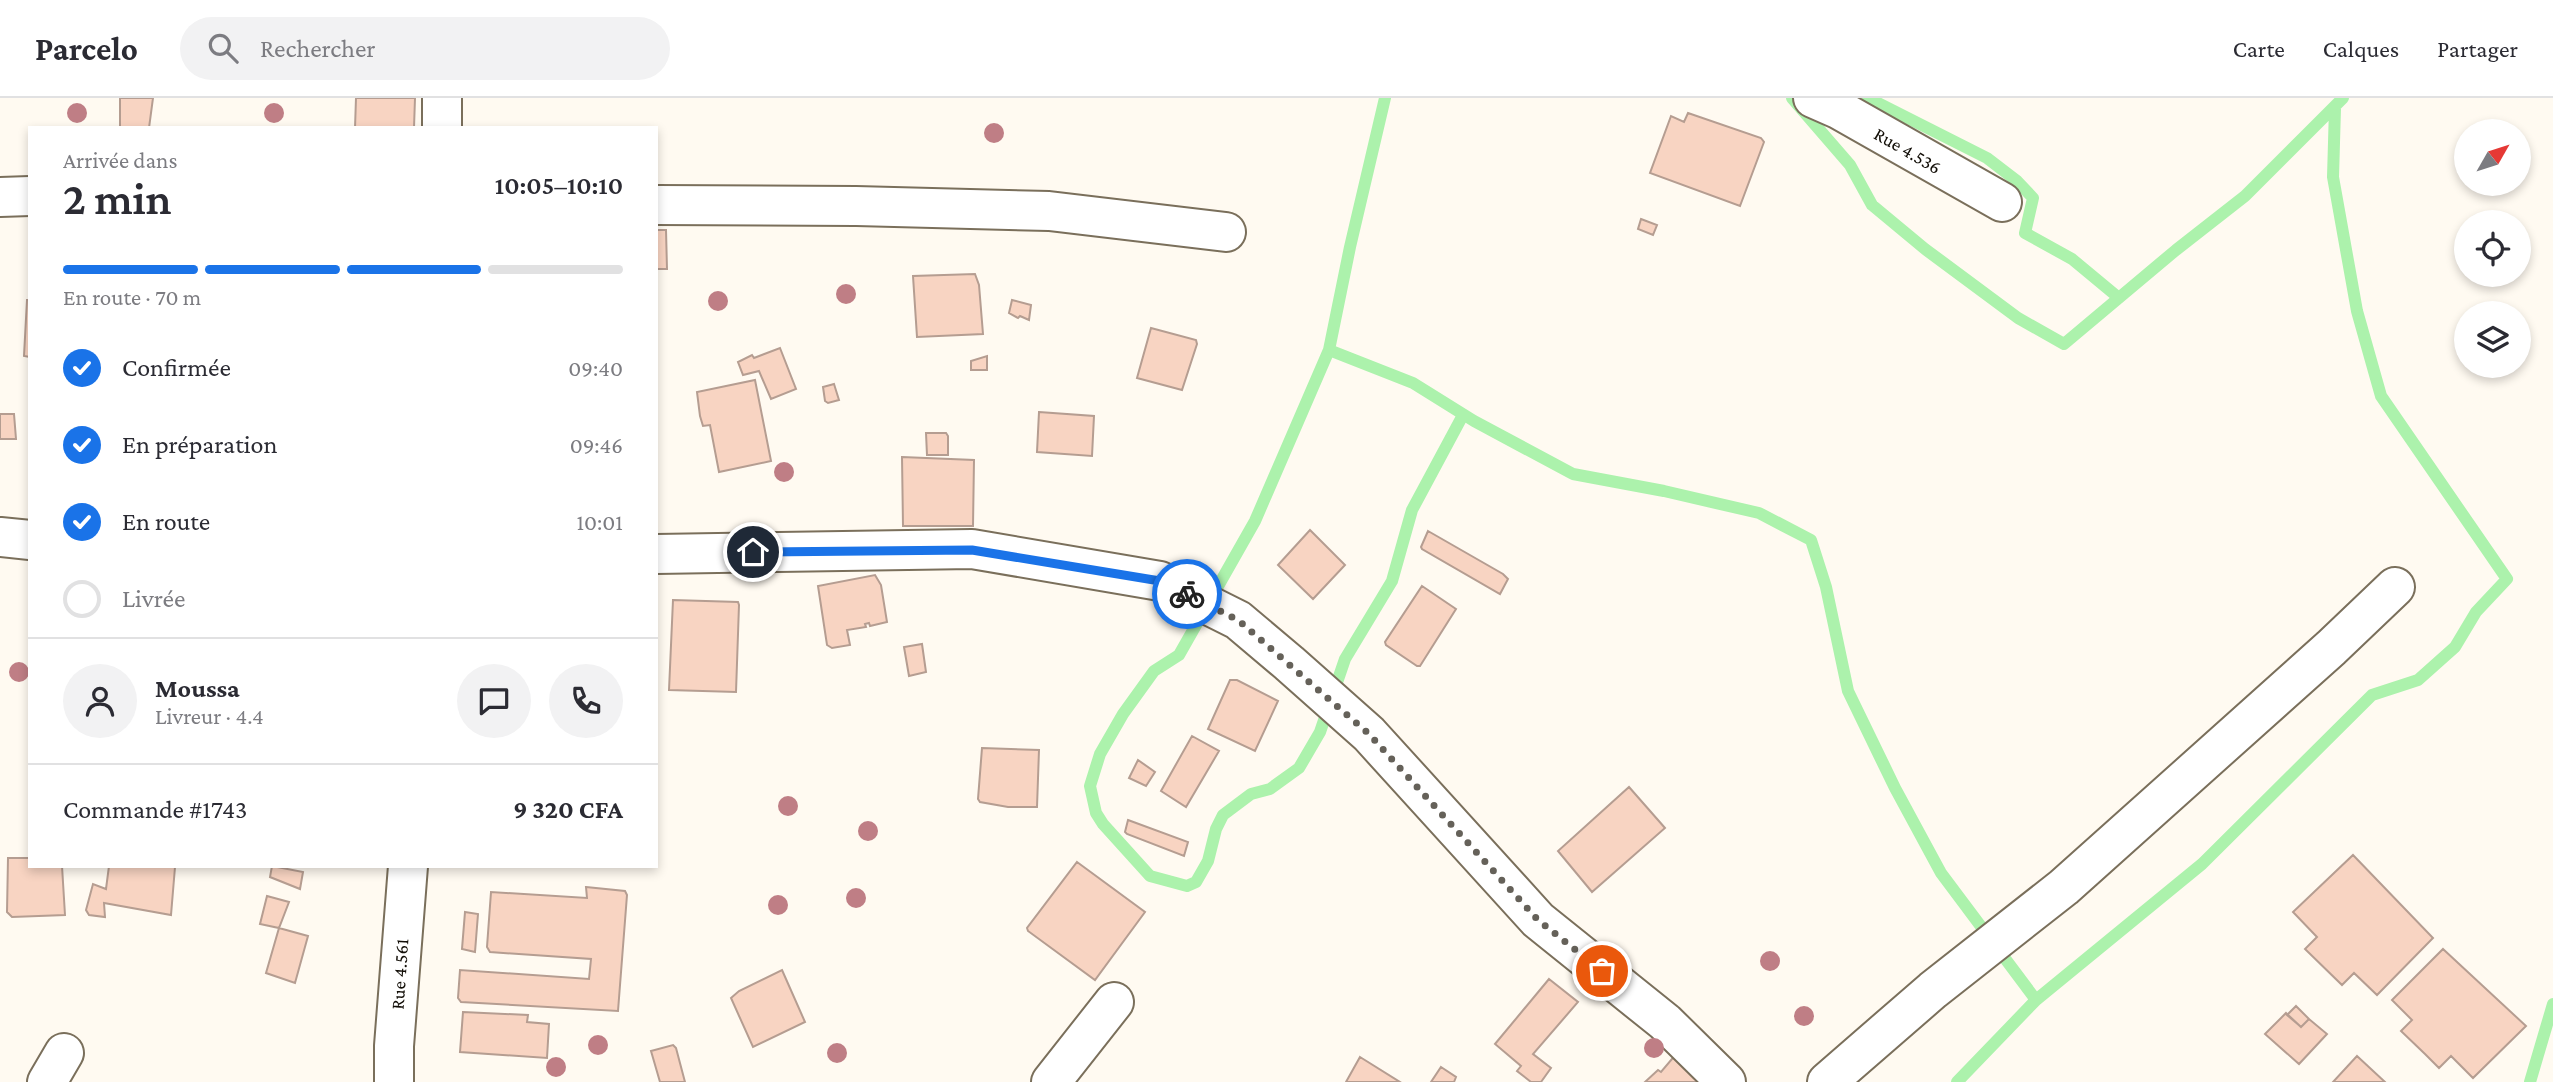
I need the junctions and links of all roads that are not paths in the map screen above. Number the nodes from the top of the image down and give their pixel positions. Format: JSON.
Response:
{"nodes":[{"id":1,"x":442,"y":98,"type":"edge"},
{"id":2,"x":1814,"y":98,"type":"edge"},
{"id":3,"x":442,"y":126,"type":"edge"},
{"id":4,"x":0,"y":197,"type":"edge"},
{"id":5,"x":28,"y":197,"type":"edge"},
{"id":6,"x":2002,"y":202,"type":"dead end"},
{"id":7,"x":658,"y":205,"type":"edge"},
{"id":8,"x":1226,"y":232,"type":"dead end"},
{"id":9,"x":0,"y":537,"type":"edge"},
{"id":10,"x":28,"y":540,"type":"edge"},
{"id":11,"x":658,"y":554,"type":"edge"},
{"id":12,"x":2395,"y":587,"type":"dead end"},
{"id":13,"x":408,"y":868,"type":"edge"},
{"id":14,"x":1114,"y":1002,"type":"dead end"},
{"id":15,"x":394,"y":1082,"type":"edge"},
{"id":16,"x":1051,"y":1082,"type":"edge"},
{"id":17,"x":1726,"y":1082,"type":"edge"},
{"id":18,"x":1827,"y":1082,"type":"edge"}],
"edges":[{"from":1,"to":3,"type":"street"},
{"from":2,"to":6,"type":"street","name":"Rue 4.536"},
{"from":4,"to":5,"type":"street"},
{"from":7,"to":8,"type":"street"},
{"from":9,"to":10,"type":"street"},
{"from":11,"to":17,"type":"street"},
{"from":12,"to":18,"type":"street"},
{"from":13,"to":15,"type":"street","name":"Rue 4.561"},
{"from":14,"to":16,"type":"street"}]}
